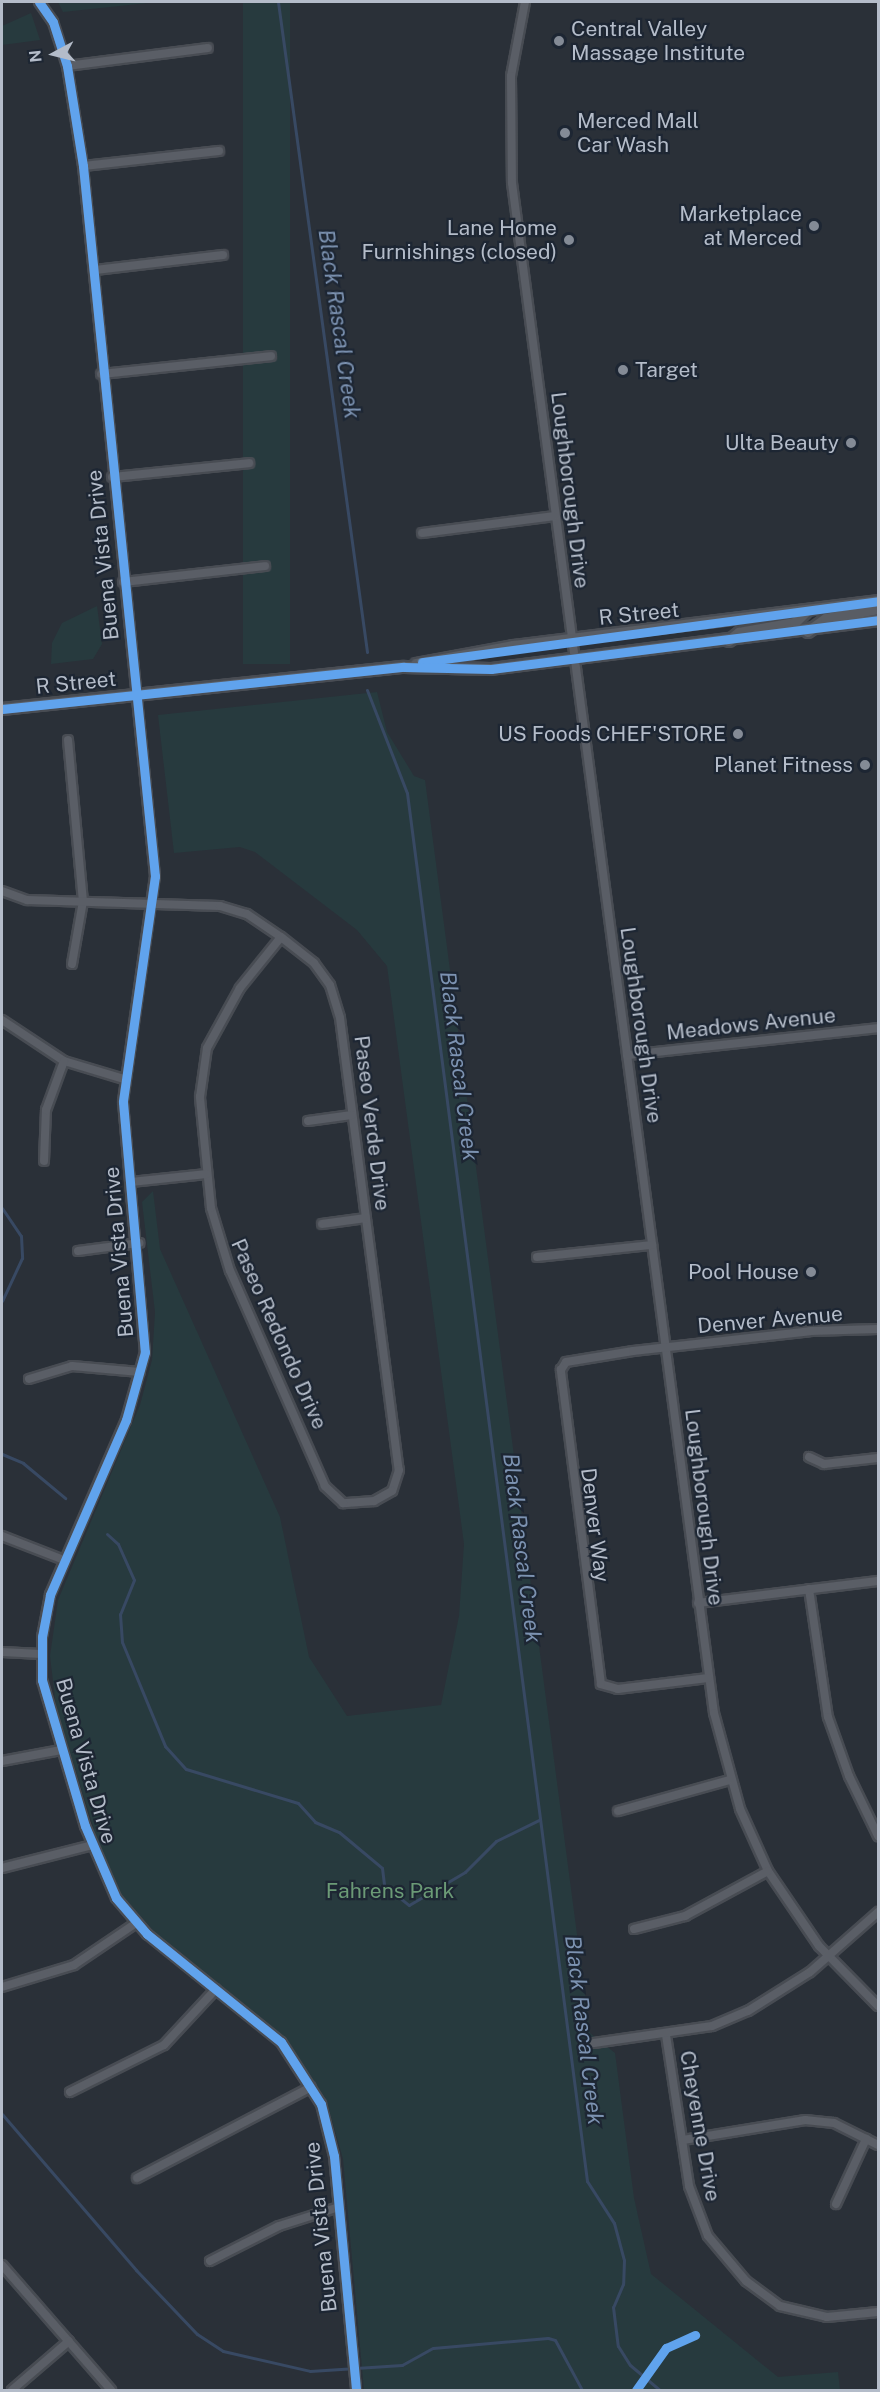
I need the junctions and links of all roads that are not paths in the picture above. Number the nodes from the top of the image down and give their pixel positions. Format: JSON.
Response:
{"nodes":[{"id":1,"x":39,"y":2,"type":"edge"},
{"id":2,"x":525,"y":2,"type":"edge"},
{"id":3,"x":207,"y":48,"type":"dead end"},
{"id":4,"x":67,"y":66,"type":"junction"},
{"id":5,"x":219,"y":151,"type":"dead end"},
{"id":6,"x":82,"y":166,"type":"junction"},
{"id":7,"x":223,"y":255,"type":"dead end"},
{"id":8,"x":94,"y":270,"type":"junction"},
{"id":9,"x":271,"y":356,"type":"dead end"},
{"id":10,"x":102,"y":374,"type":"junction"},
{"id":11,"x":249,"y":463,"type":"dead end"},
{"id":12,"x":112,"y":477,"type":"junction"},
{"id":13,"x":555,"y":516,"type":"junction"},
{"id":14,"x":422,"y":533,"type":"dead end"},
{"id":15,"x":266,"y":566,"type":"dead end"},
{"id":16,"x":123,"y":582,"type":"junction"},
{"id":17,"x":879,"y":601,"type":"edge"},
{"id":18,"x":879,"y":609,"type":"edge"},
{"id":19,"x":806,"y":612,"type":"junction"},
{"id":20,"x":879,"y":620,"type":"edge"},
{"id":21,"x":808,"y":632,"type":"junction"},
{"id":22,"x":570,"y":639,"type":"junction"},
{"id":23,"x":726,"y":643,"type":"junction"},
{"id":24,"x":573,"y":660,"type":"junction"},
{"id":25,"x":404,"y":667,"type":"junction"},
{"id":26,"x":136,"y":694,"type":"junction"},
{"id":27,"x":2,"y":709,"type":"edge"},
{"id":28,"x":68,"y":740,"type":"dead end"},
{"id":29,"x":2,"y":891,"type":"edge"},
{"id":30,"x":83,"y":901,"type":"junction"},
{"id":31,"x":154,"y":903,"type":"junction"},
{"id":32,"x":281,"y":937,"type":"junction"},
{"id":33,"x":72,"y":964,"type":"dead end"},
{"id":34,"x":2,"y":1020,"type":"edge"},
{"id":35,"x":879,"y":1028,"type":"edge"},
{"id":36,"x":627,"y":1055,"type":"junction"},
{"id":37,"x":64,"y":1061,"type":"junction"},
{"id":38,"x":124,"y":1079,"type":"junction"},
{"id":39,"x":352,"y":1115,"type":"junction"},
{"id":40,"x":308,"y":1121,"type":"dead end"},
{"id":41,"x":44,"y":1161,"type":"dead end"},
{"id":42,"x":207,"y":1174,"type":"junction"},
{"id":43,"x":131,"y":1182,"type":"junction"},
{"id":44,"x":366,"y":1218,"type":"junction"},
{"id":45,"x":322,"y":1224,"type":"dead end"},
{"id":46,"x":139,"y":1243,"type":"junction"},
{"id":47,"x":652,"y":1245,"type":"junction"},
{"id":48,"x":78,"y":1251,"type":"dead end"},
{"id":49,"x":537,"y":1257,"type":"dead end"},
{"id":50,"x":879,"y":1329,"type":"edge"},
{"id":51,"x":665,"y":1348,"type":"junction"},
{"id":52,"x":140,"y":1372,"type":"junction"},
{"id":53,"x":29,"y":1379,"type":"dead end"},
{"id":54,"x":809,"y":1457,"type":"dead end"},
{"id":55,"x":879,"y":1458,"type":"edge"},
{"id":56,"x":399,"y":1470,"type":"joint"},
{"id":57,"x":2,"y":1536,"type":"edge"},
{"id":58,"x":64,"y":1560,"type":"junction"},
{"id":59,"x":879,"y":1581,"type":"edge"},
{"id":60,"x":809,"y":1589,"type":"junction"},
{"id":61,"x":698,"y":1603,"type":"junction"},
{"id":62,"x":2,"y":1652,"type":"edge"},
{"id":63,"x":41,"y":1654,"type":"junction"},
{"id":64,"x":708,"y":1678,"type":"junction"},
{"id":65,"x":61,"y":1750,"type":"junction"},
{"id":66,"x":2,"y":1761,"type":"edge"},
{"id":67,"x":730,"y":1780,"type":"junction"},
{"id":68,"x":618,"y":1811,"type":"dead end"},
{"id":69,"x":879,"y":1836,"type":"edge"},
{"id":70,"x":92,"y":1845,"type":"junction"},
{"id":71,"x":2,"y":1868,"type":"edge"},
{"id":72,"x":768,"y":1871,"type":"junction"},
{"id":73,"x":879,"y":1911,"type":"edge"},
{"id":74,"x":136,"y":1923,"type":"junction"},
{"id":75,"x":634,"y":1929,"type":"dead end"},
{"id":76,"x":828,"y":1956,"type":"junction"},
{"id":77,"x":2,"y":1987,"type":"edge"},
{"id":78,"x":216,"y":1989,"type":"junction"},
{"id":79,"x":879,"y":2006,"type":"edge"},
{"id":80,"x":666,"y":2035,"type":"junction"},
{"id":81,"x":594,"y":2043,"type":"dead end"},
{"id":82,"x":311,"y":2087,"type":"junction"},
{"id":83,"x":70,"y":2092,"type":"dead end"},
{"id":84,"x":866,"y":2139,"type":"junction"},
{"id":85,"x":683,"y":2140,"type":"junction"},
{"id":86,"x":879,"y":2145,"type":"edge"},
{"id":87,"x":137,"y":2178,"type":"dead end"},
{"id":88,"x":836,"y":2204,"type":"dead end"},
{"id":89,"x":339,"y":2207,"type":"junction"},
{"id":90,"x":210,"y":2261,"type":"dead end"},
{"id":91,"x":2,"y":2265,"type":"edge"},
{"id":92,"x":879,"y":2312,"type":"edge"},
{"id":93,"x":69,"y":2341,"type":"junction"},
{"id":94,"x":12,"y":2391,"type":"edge"},
{"id":95,"x":111,"y":2391,"type":"edge"},
{"id":96,"x":356,"y":2391,"type":"edge"}],
"edges":[{"from":1,"to":4,"type":"street","name":"Buena Vista Drive"},
{"from":2,"to":13,"type":"street","name":"Loughborough Drive"},
{"from":3,"to":4,"type":"street"},
{"from":4,"to":6,"type":"street","name":"Buena Vista Drive"},
{"from":5,"to":6,"type":"street"},
{"from":6,"to":8,"type":"street","name":"Buena Vista Drive"},
{"from":7,"to":8,"type":"street"},
{"from":8,"to":10,"type":"street","name":"Buena Vista Drive"},
{"from":9,"to":10,"type":"street"},
{"from":10,"to":12,"type":"street","name":"Buena Vista Drive"},
{"from":11,"to":12,"type":"street"},
{"from":12,"to":16,"type":"street","name":"Buena Vista Drive"},
{"from":13,"to":14,"type":"street"},
{"from":13,"to":22,"type":"street","name":"Loughborough Drive"},
{"from":15,"to":16,"type":"street"},
{"from":16,"to":26,"type":"street","name":"Buena Vista Drive"},
{"from":17,"to":19,"type":"street","name":"R Street"},
{"from":18,"to":21,"type":"street"},
{"from":19,"to":22,"type":"street","name":"R Street"},
{"from":19,"to":23,"type":"street"},
{"from":20,"to":21,"type":"street","name":"R Street"},
{"from":21,"to":23,"type":"street","name":"R Street"},
{"from":22,"to":24,"type":"street","name":"Loughborough Drive"},
{"from":22,"to":25,"type":"street","name":"R Street"},
{"from":23,"to":24,"type":"street","name":"R Street"},
{"from":24,"to":25,"type":"street","name":"R Street"},
{"from":24,"to":36,"type":"street","name":"Loughborough Drive"},
{"from":25,"to":26,"type":"street","name":"R Street"},
{"from":26,"to":27,"type":"street","name":"R Street"},
{"from":26,"to":31,"type":"street","name":"Buena Vista Drive"},
{"from":28,"to":30,"type":"street"},
{"from":29,"to":30,"type":"street","name":"Paseo Verde Drive"},
{"from":30,"to":31,"type":"street","name":"Paseo Verde Drive"},
{"from":30,"to":33,"type":"street"},
{"from":31,"to":32,"type":"street","name":"Paseo Verde Drive"},
{"from":31,"to":38,"type":"street","name":"Buena Vista Drive"},
{"from":32,"to":39,"type":"street","name":"Paseo Verde Drive"},
{"from":32,"to":42,"type":"street","name":"Paseo Redondo Drive"},
{"from":34,"to":37,"type":"street"},
{"from":35,"to":36,"type":"street","name":"Meadows Avenue"},
{"from":36,"to":47,"type":"street","name":"Loughborough Drive"},
{"from":37,"to":38,"type":"street"},
{"from":37,"to":41,"type":"street"},
{"from":38,"to":43,"type":"street","name":"Buena Vista Drive"},
{"from":39,"to":40,"type":"street"},
{"from":39,"to":44,"type":"street","name":"Paseo Verde Drive"},
{"from":42,"to":43,"type":"street"},
{"from":42,"to":56,"type":"street","name":"Paseo Redondo Drive"},
{"from":43,"to":46,"type":"street","name":"Buena Vista Drive"},
{"from":44,"to":45,"type":"street"},
{"from":44,"to":56,"type":"street","name":"Paseo Verde Drive"},
{"from":46,"to":48,"type":"street"},
{"from":46,"to":52,"type":"street","name":"Buena Vista Drive"},
{"from":47,"to":49,"type":"street"},
{"from":47,"to":51,"type":"street","name":"Loughborough Drive"},
{"from":50,"to":51,"type":"street","name":"Denver Avenue"},
{"from":51,"to":61,"type":"street","name":"Loughborough Drive"},
{"from":51,"to":64,"type":"street","name":"Denver Way"},
{"from":52,"to":53,"type":"street"},
{"from":52,"to":58,"type":"street","name":"Buena Vista Drive"},
{"from":54,"to":55,"type":"street"},
{"from":57,"to":58,"type":"street"},
{"from":58,"to":63,"type":"street","name":"Buena Vista Drive"},
{"from":59,"to":60,"type":"street"},
{"from":60,"to":61,"type":"street"},
{"from":60,"to":69,"type":"street"},
{"from":61,"to":64,"type":"street","name":"Loughborough Drive"},
{"from":62,"to":63,"type":"street"},
{"from":63,"to":65,"type":"street","name":"Buena Vista Drive"},
{"from":64,"to":67,"type":"street","name":"Loughborough Drive"},
{"from":65,"to":66,"type":"street"},
{"from":65,"to":70,"type":"street","name":"Buena Vista Drive"},
{"from":67,"to":68,"type":"street"},
{"from":67,"to":72,"type":"street","name":"Loughborough Drive"},
{"from":70,"to":71,"type":"street"},
{"from":70,"to":74,"type":"street","name":"Buena Vista Drive"},
{"from":72,"to":75,"type":"street"},
{"from":72,"to":76,"type":"street","name":"Loughborough Drive"},
{"from":73,"to":76,"type":"street"},
{"from":74,"to":77,"type":"street"},
{"from":74,"to":78,"type":"street","name":"Buena Vista Drive"},
{"from":76,"to":79,"type":"street","name":"Loughborough Drive"},
{"from":76,"to":80,"type":"street"},
{"from":78,"to":82,"type":"street","name":"Buena Vista Drive"},
{"from":78,"to":83,"type":"street"},
{"from":80,"to":81,"type":"street"},
{"from":80,"to":85,"type":"street","name":"Cheyenne Drive"},
{"from":82,"to":87,"type":"street"},
{"from":82,"to":89,"type":"street","name":"Buena Vista Drive"},
{"from":84,"to":85,"type":"street"},
{"from":84,"to":86,"type":"street"},
{"from":84,"to":88,"type":"street"},
{"from":85,"to":92,"type":"street","name":"Cheyenne Drive"},
{"from":89,"to":90,"type":"street"},
{"from":89,"to":96,"type":"street","name":"Buena Vista Drive"},
{"from":91,"to":93,"type":"street"},
{"from":93,"to":94,"type":"street"},
{"from":93,"to":95,"type":"street"}]}
